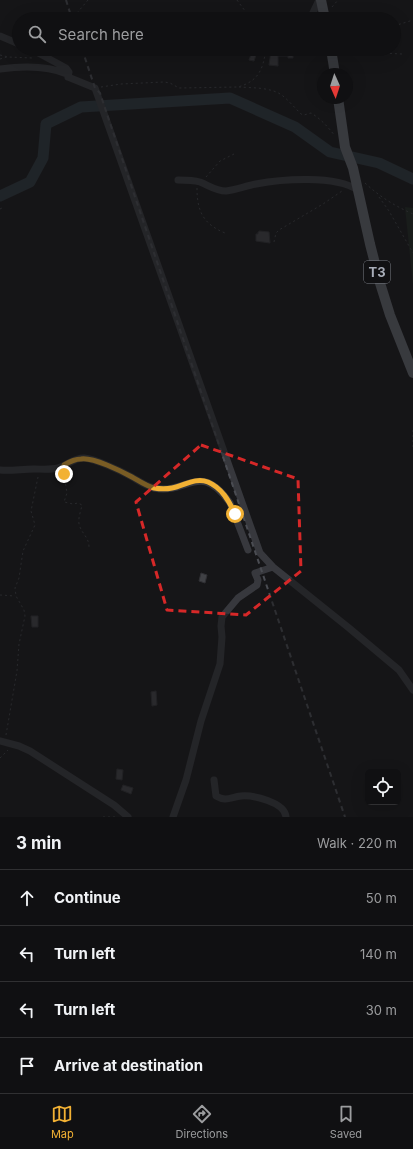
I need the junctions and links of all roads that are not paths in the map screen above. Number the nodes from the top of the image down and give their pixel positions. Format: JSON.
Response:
{"nodes":[{"id":1,"x":320,"y":0,"type":"edge"},
{"id":2,"x":314,"y":12,"type":"edge"},
{"id":3,"x":323,"y":12,"type":"edge"},
{"id":4,"x":0,"y":36,"type":"edge"},
{"id":5,"x":12,"y":41,"type":"edge"},
{"id":6,"x":44,"y":56,"type":"edge"},
{"id":7,"x":332,"y":56,"type":"edge"},
{"id":8,"x":334,"y":68,"type":"edge"},
{"id":9,"x":0,"y":69,"type":"edge"},
{"id":10,"x":68,"y":77,"type":"junction"},
{"id":11,"x":339,"y":104,"type":"edge"},
{"id":12,"x":178,"y":180,"type":"dead end"},
{"id":13,"x":358,"y":190,"type":"junction"},
{"id":14,"x":413,"y":373,"type":"edge"},
{"id":15,"x":0,"y":470,"type":"edge"},
{"id":16,"x":248,"y":550,"type":"dead end"},
{"id":17,"x":273,"y":567,"type":"junction"},
{"id":18,"x":413,"y":690,"type":"edge"},
{"id":19,"x":6,"y":742,"type":"edge"},
{"id":20,"x":214,"y":780,"type":"dead end"},
{"id":21,"x":128,"y":817,"type":"edge"},
{"id":22,"x":173,"y":817,"type":"edge"},
{"id":23,"x":286,"y":817,"type":"edge"}],
"edges":[{"from":1,"to":2,"type":"street"},
{"from":1,"to":3,"type":"highway"},
{"from":4,"to":5,"type":"street"},
{"from":6,"to":10,"type":"street"},
{"from":7,"to":8,"type":"highway"},
{"from":9,"to":10,"type":"street"},
{"from":10,"to":17,"type":"street"},
{"from":11,"to":13,"type":"highway","number":"T3"},
{"from":12,"to":13,"type":"street"},
{"from":13,"to":14,"type":"highway","number":"T3"},
{"from":15,"to":16,"type":"street"},
{"from":17,"to":18,"type":"street"},
{"from":17,"to":22,"type":"street"},
{"from":19,"to":21,"type":"street"},
{"from":20,"to":23,"type":"street"}]}
